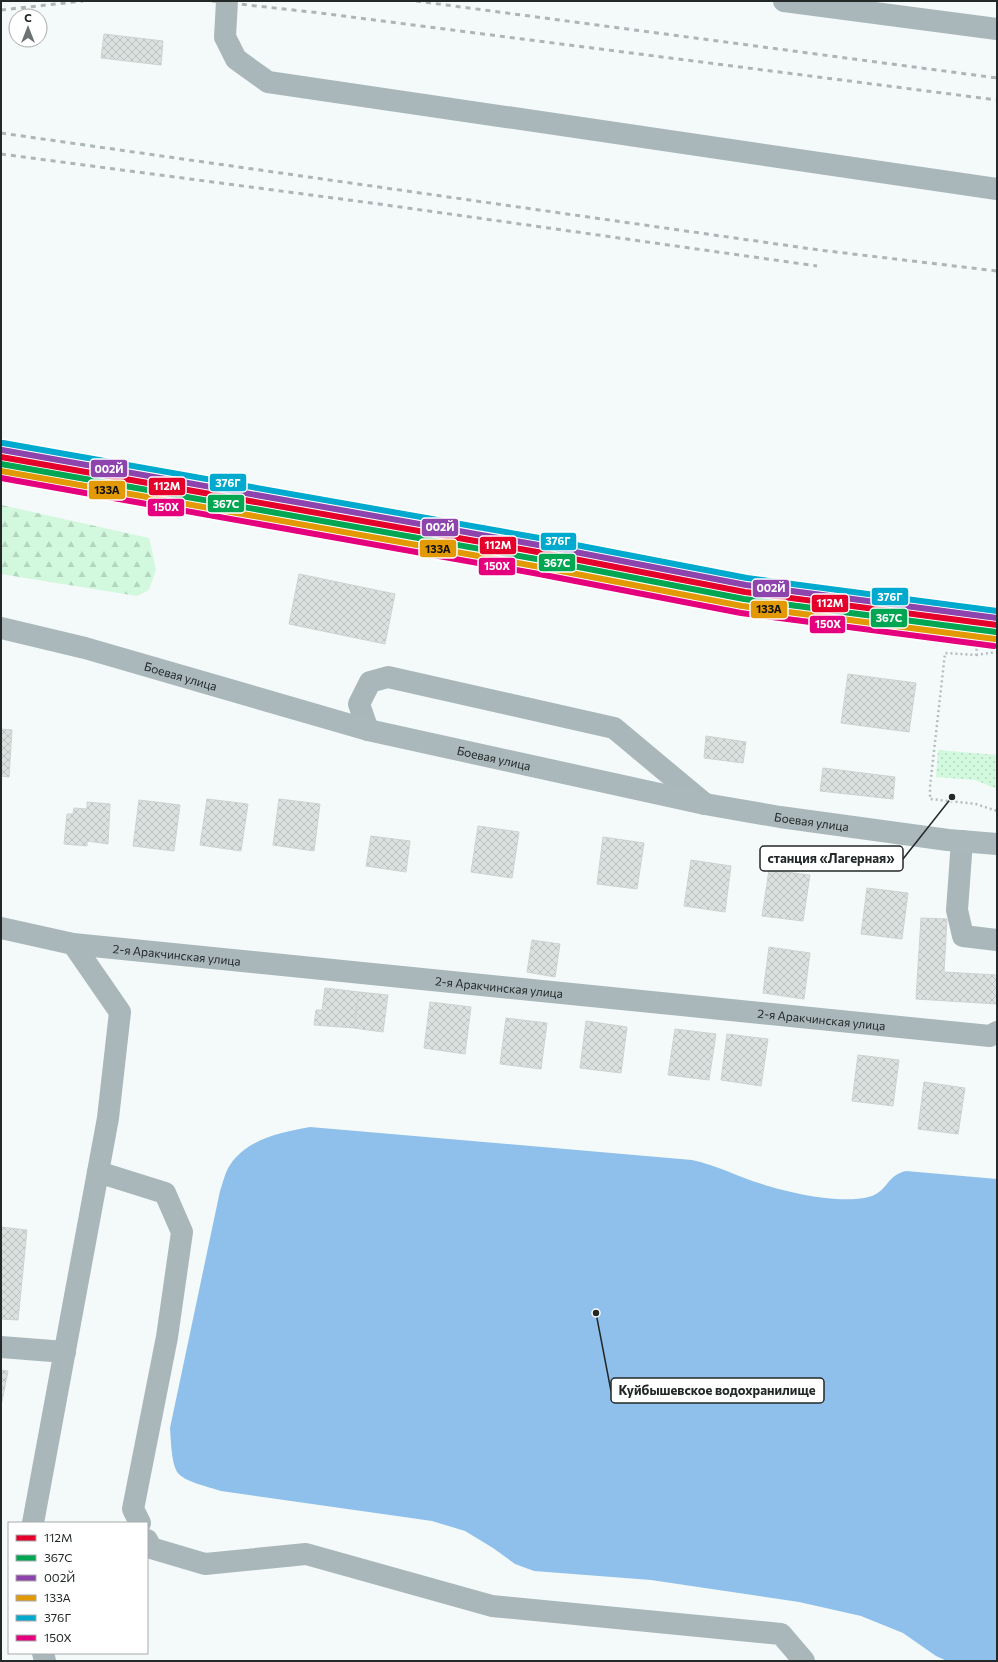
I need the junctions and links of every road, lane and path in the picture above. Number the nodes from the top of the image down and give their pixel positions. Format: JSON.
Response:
{"nodes":[{"id":1,"x":227,"y":1,"type":"edge"},
{"id":2,"x":784,"y":1,"type":"edge"},
{"id":3,"x":997,"y":29,"type":"edge"},
{"id":4,"x":997,"y":189,"type":"edge"},
{"id":5,"x":997,"y":612,"type":"edge"},
{"id":6,"x":1,"y":628,"type":"edge"},
{"id":7,"x":997,"y":652,"type":"edge"},
{"id":8,"x":976,"y":655,"type":"junction"},
{"id":9,"x":368,"y":730,"type":"junction"},
{"id":10,"x":705,"y":804,"type":"junction"},
{"id":11,"x":997,"y":812,"type":"edge"},
{"id":12,"x":962,"y":841,"type":"junction"},
{"id":13,"x":997,"y":844,"type":"edge"},
{"id":14,"x":1,"y":928,"type":"edge"},
{"id":15,"x":997,"y":940,"type":"edge"},
{"id":16,"x":73,"y":944,"type":"junction"},
{"id":17,"x":997,"y":1032,"type":"edge"},
{"id":18,"x":98,"y":1172,"type":"junction"},
{"id":19,"x":1,"y":1347,"type":"edge"},
{"id":20,"x":65,"y":1352,"type":"junction"},
{"id":21,"x":33,"y":1522,"type":"edge"},
{"id":22,"x":140,"y":1522,"type":"edge"},
{"id":23,"x":148,"y":1542,"type":"edge"},
{"id":24,"x":804,"y":1661,"type":"edge"}],
"edges":[{"from":1,"to":4,"type":"street"},
{"from":2,"to":3,"type":"street"},
{"from":5,"to":8,"type":"path"},
{"from":6,"to":9,"type":"main road","name":"Боевая улица"},
{"from":7,"to":8,"type":"path"},
{"from":8,"to":11,"type":"path"},
{"from":9,"to":10,"type":"main road","name":"Боевая улица"},
{"from":9,"to":10,"type":"street"},
{"from":10,"to":12,"type":"main road","name":"Боевая улица"},
{"from":12,"to":13,"type":"main road","name":"Боевая улица"},
{"from":12,"to":15,"type":"street"},
{"from":14,"to":16,"type":"street","name":"2-я Аракчинская улица"},
{"from":16,"to":17,"type":"street","name":"2-я Аракчинская улица"},
{"from":16,"to":18,"type":"street"},
{"from":18,"to":20,"type":"street"},
{"from":18,"to":22,"type":"street"},
{"from":19,"to":20,"type":"street"},
{"from":20,"to":21,"type":"street"},
{"from":23,"to":24,"type":"street"}]}
